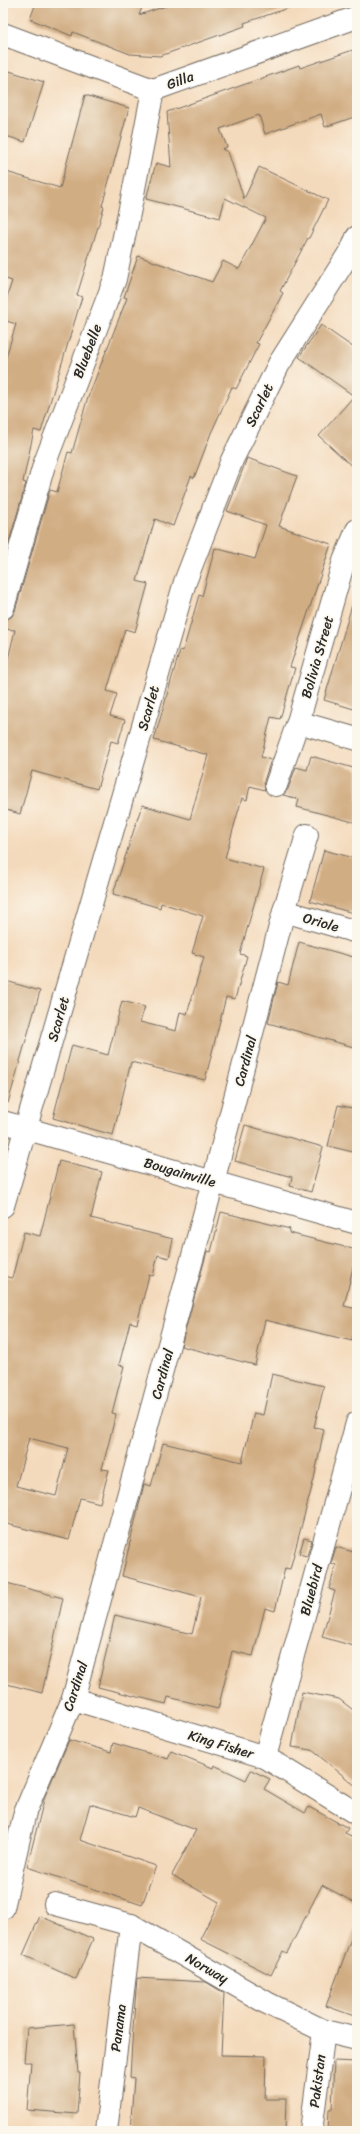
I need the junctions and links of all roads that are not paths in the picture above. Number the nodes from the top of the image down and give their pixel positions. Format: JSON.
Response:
{"nodes":[{"id":1,"x":357,"y":17,"type":"edge"},
{"id":2,"x":3,"y":34,"type":"edge"},
{"id":3,"x":152,"y":90,"type":"junction"},
{"id":4,"x":357,"y":237,"type":"edge"},
{"id":5,"x":357,"y":530,"type":"edge"},
{"id":6,"x":351,"y":563,"type":"edge"},
{"id":7,"x":5,"y":597,"type":"edge"},
{"id":8,"x":298,"y":722,"type":"junction"},
{"id":9,"x":357,"y":739,"type":"edge"},
{"id":10,"x":276,"y":784,"type":"dead end"},
{"id":11,"x":307,"y":835,"type":"dead end"},
{"id":12,"x":284,"y":911,"type":"junction"},
{"id":13,"x":357,"y":932,"type":"edge"},
{"id":14,"x":3,"y":1122,"type":"edge"},
{"id":15,"x":26,"y":1128,"type":"junction"},
{"id":16,"x":213,"y":1182,"type":"junction"},
{"id":17,"x":3,"y":1206,"type":"edge"},
{"id":18,"x":357,"y":1223,"type":"edge"},
{"id":19,"x":357,"y":1423,"type":"edge"},
{"id":20,"x":73,"y":1699,"type":"junction"},
{"id":21,"x":265,"y":1757,"type":"junction"},
{"id":22,"x":357,"y":1814,"type":"edge"},
{"id":23,"x":54,"y":1904,"type":"dead end"},
{"id":24,"x":3,"y":1908,"type":"edge"},
{"id":25,"x":131,"y":1925,"type":"junction"},
{"id":26,"x":324,"y":2031,"type":"junction"},
{"id":27,"x":357,"y":2039,"type":"edge"},
{"id":28,"x":106,"y":2131,"type":"edge"},
{"id":29,"x":311,"y":2131,"type":"edge"}],
"edges":[{"from":1,"to":3,"type":"street","name":"Gilla"},
{"from":2,"to":3,"type":"street","name":"Gilla"},
{"from":3,"to":7,"type":"street","name":"Bluebelle"},
{"from":4,"to":15,"type":"street","name":"Scarlet"},
{"from":5,"to":6,"type":"street","name":"Bolivia Street"},
{"from":6,"to":8,"type":"street","name":"Bolivia Street"},
{"from":8,"to":9,"type":"street"},
{"from":8,"to":10,"type":"street","name":"Bolivia Street"},
{"from":11,"to":12,"type":"street","name":"Cardinal"},
{"from":12,"to":13,"type":"street","name":"Oriole"},
{"from":12,"to":16,"type":"street","name":"Cardinal"},
{"from":14,"to":15,"type":"street","name":"Bougainville"},
{"from":15,"to":16,"type":"street","name":"Bougainville"},
{"from":15,"to":17,"type":"street","name":"Scarlet"},
{"from":16,"to":18,"type":"street","name":"Bougainville"},
{"from":16,"to":20,"type":"street","name":"Cardinal"},
{"from":19,"to":21,"type":"street","name":"Bluebird"},
{"from":20,"to":21,"type":"street","name":"King Fisher"},
{"from":20,"to":24,"type":"street","name":"Cardinal"},
{"from":21,"to":22,"type":"street","name":"King Fisher"},
{"from":23,"to":25,"type":"street","name":"Norway"},
{"from":25,"to":26,"type":"street","name":"Norway"},
{"from":25,"to":28,"type":"street","name":"Panama"},
{"from":26,"to":27,"type":"street","name":"Norway"},
{"from":26,"to":29,"type":"street","name":"Pakistan"}]}
